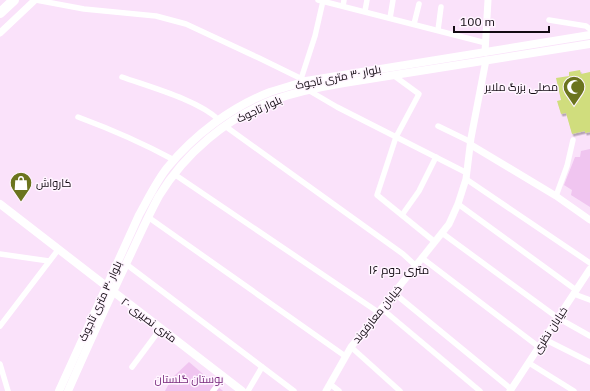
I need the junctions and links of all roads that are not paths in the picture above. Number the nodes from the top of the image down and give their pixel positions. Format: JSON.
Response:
{"nodes":[{"id":1,"x":14,"y":0,"type":"edge"},
{"id":2,"x":36,"y":0,"type":"edge"},
{"id":3,"x":367,"y":0,"type":"edge"},
{"id":4,"x":394,"y":0,"type":"edge"},
{"id":5,"x":488,"y":0,"type":"edge"},
{"id":6,"x":320,"y":1,"type":"edge"},
{"id":7,"x":343,"y":3,"type":"edge"},
{"id":8,"x":419,"y":4,"type":"dead end"},
{"id":9,"x":441,"y":7,"type":"dead end"},
{"id":10,"x":364,"y":12,"type":"junction"},
{"id":11,"x":0,"y":13,"type":"edge"},
{"id":12,"x":390,"y":18,"type":"junction"},
{"id":13,"x":549,"y":20,"type":"dead end"},
{"id":14,"x":414,"y":24,"type":"junction"},
{"id":15,"x":590,"y":29,"type":"edge"},
{"id":16,"x":438,"y":30,"type":"junction"},
{"id":17,"x":0,"y":33,"type":"edge"},
{"id":18,"x":590,"y":35,"type":"edge"},
{"id":19,"x":486,"y":43,"type":"junction"},
{"id":20,"x":590,"y":44,"type":"edge"},
{"id":21,"x":485,"y":52,"type":"junction"},
{"id":22,"x":486,"y":60,"type":"junction"},
{"id":23,"x":393,"y":75,"type":"junction"},
{"id":24,"x":122,"y":78,"type":"dead end"},
{"id":25,"x":304,"y":80,"type":"junction"},
{"id":26,"x":308,"y":90,"type":"junction"},
{"id":27,"x":78,"y":117,"type":"dead end"},
{"id":28,"x":219,"y":120,"type":"junction"},
{"id":29,"x":225,"y":126,"type":"junction"},
{"id":30,"x":438,"y":126,"type":"dead end"},
{"id":31,"x":396,"y":136,"type":"junction"},
{"id":32,"x":573,"y":140,"type":"dead end"},
{"id":33,"x":471,"y":144,"type":"junction"},
{"id":34,"x":436,"y":157,"type":"junction"},
{"id":35,"x":174,"y":160,"type":"junction"},
{"id":36,"x":174,"y":174,"type":"junction"},
{"id":37,"x":467,"y":176,"type":"junction"},
{"id":38,"x":556,"y":196,"type":"junction"},
{"id":39,"x":0,"y":204,"type":"edge"},
{"id":40,"x":458,"y":204,"type":"junction"},
{"id":41,"x":402,"y":215,"type":"junction"},
{"id":42,"x":148,"y":217,"type":"junction"},
{"id":43,"x":590,"y":220,"type":"edge"},
{"id":44,"x":442,"y":233,"type":"junction"},
{"id":45,"x":435,"y":242,"type":"junction"},
{"id":46,"x":58,"y":250,"type":"junction"},
{"id":47,"x":1,"y":256,"type":"edge"},
{"id":48,"x":422,"y":258,"type":"junction"},
{"id":49,"x":49,"y":261,"type":"junction"},
{"id":50,"x":590,"y":263,"type":"edge"},
{"id":51,"x":126,"y":264,"type":"junction"},
{"id":52,"x":416,"y":266,"type":"junction"},
{"id":53,"x":590,"y":269,"type":"edge"},
{"id":54,"x":109,"y":289,"type":"junction"},
{"id":55,"x":575,"y":292,"type":"junction"},
{"id":56,"x":394,"y":293,"type":"junction"},
{"id":57,"x":590,"y":300,"type":"edge"},
{"id":58,"x":380,"y":310,"type":"junction"},
{"id":59,"x":558,"y":318,"type":"junction"},
{"id":60,"x":0,"y":326,"type":"edge"},
{"id":61,"x":161,"y":328,"type":"junction"},
{"id":62,"x":590,"y":336,"type":"edge"},
{"id":63,"x":544,"y":339,"type":"junction"},
{"id":64,"x":351,"y":347,"type":"junction"},
{"id":65,"x":539,"y":347,"type":"junction"},
{"id":66,"x":345,"y":356,"type":"junction"},
{"id":67,"x":590,"y":362,"type":"edge"},
{"id":68,"x":528,"y":363,"type":"junction"},
{"id":69,"x":0,"y":364,"type":"edge"},
{"id":70,"x":132,"y":367,"type":"dead end"},
{"id":71,"x":262,"y":367,"type":"junction"},
{"id":72,"x":224,"y":377,"type":"junction"},
{"id":73,"x":330,"y":384,"type":"junction"},
{"id":74,"x":510,"y":390,"type":"edge"},
{"id":75,"x":8,"y":391,"type":"edge"},
{"id":76,"x":59,"y":391,"type":"edge"},
{"id":77,"x":68,"y":391,"type":"edge"},
{"id":78,"x":213,"y":391,"type":"edge"},
{"id":79,"x":242,"y":391,"type":"edge"},
{"id":80,"x":248,"y":391,"type":"edge"},
{"id":81,"x":294,"y":391,"type":"edge"},
{"id":82,"x":326,"y":391,"type":"edge"},
{"id":83,"x":339,"y":391,"type":"edge"},
{"id":84,"x":400,"y":391,"type":"edge"},
{"id":85,"x":480,"y":391,"type":"edge"},
{"id":86,"x":574,"y":391,"type":"edge"}],
"edges":[{"from":1,"to":11,"type":"highway"},
{"from":2,"to":17,"type":"street"},
{"from":2,"to":25,"type":"street"},
{"from":3,"to":10,"type":"street"},
{"from":4,"to":12,"type":"street"},
{"from":5,"to":19,"type":"street"},
{"from":6,"to":7,"type":"street"},
{"from":6,"to":25,"type":"street"},
{"from":7,"to":10,"type":"street"},
{"from":8,"to":14,"type":"street"},
{"from":9,"to":16,"type":"street"},
{"from":10,"to":12,"type":"street"},
{"from":12,"to":14,"type":"street"},
{"from":13,"to":15,"type":"street"},
{"from":14,"to":16,"type":"street"},
{"from":16,"to":19,"type":"street"},
{"from":18,"to":21,"type":"main road","name":"بلوار ۳۰ متری تاجوک"},
{"from":19,"to":21,"type":"street"},
{"from":20,"to":22,"type":"main road","name":"بلوار تاجوک"},
{"from":21,"to":22,"type":"main road"},
{"from":21,"to":25,"type":"main road","name":"بلوار ۳۰ متری تاجوک"},
{"from":22,"to":23,"type":"main road","name":"بلوار تاجوک"},
{"from":22,"to":33,"type":"street","name":"خیابان معارفوند"},
{"from":23,"to":26,"type":"main road","name":"بلوار تاجوک"},
{"from":23,"to":31,"type":"street"},
{"from":24,"to":28,"type":"street"},
{"from":25,"to":28,"type":"main road","name":"بلوار ۳۰ متری تاجوک"},
{"from":26,"to":29,"type":"main road","name":"بلوار تاجوک"},
{"from":26,"to":31,"type":"street"},
{"from":27,"to":35,"type":"street"},
{"from":28,"to":35,"type":"main road","name":"بلوار ۳۰ متری تاجوک"},
{"from":29,"to":36,"type":"main road","name":"بلوار تاجوک"},
{"from":29,"to":52,"type":"street"},
{"from":30,"to":33,"type":"street"},
{"from":31,"to":34,"type":"street"},
{"from":31,"to":41,"type":"street"},
{"from":32,"to":38,"type":"street"},
{"from":33,"to":37,"type":"street","name":"خیابان معارفوند"},
{"from":33,"to":38,"type":"street"},
{"from":34,"to":37,"type":"street"},
{"from":34,"to":41,"type":"street"},
{"from":35,"to":54,"type":"main road","name":"بلوار ۳۰ متری تاجوک"},
{"from":36,"to":42,"type":"main road","name":"بلوار تاجوک"},
{"from":36,"to":58,"type":"street"},
{"from":37,"to":40,"type":"street","name":"خیابان معارفوند"},
{"from":37,"to":50,"type":"street"},
{"from":38,"to":43,"type":"street"},
{"from":39,"to":46,"type":"main road","name":"۲۰ متری نصیری"},
{"from":40,"to":44,"type":"street","name":"خیابان معارفوند"},
{"from":40,"to":55,"type":"street"},
{"from":41,"to":45,"type":"street"},
{"from":42,"to":51,"type":"main road","name":"بلوار تاجوک"},
{"from":42,"to":66,"type":"street"},
{"from":44,"to":45,"type":"street","name":"خیابان معارفوند"},
{"from":44,"to":59,"type":"street"},
{"from":45,"to":48,"type":"street","name":"خیابان معارفوند"},
{"from":46,"to":49,"type":"street"},
{"from":46,"to":54,"type":"main road","name":"۲۰ متری نصیری"},
{"from":47,"to":49,"type":"street"},
{"from":48,"to":52,"type":"street","name":"خیابان معارفوند"},
{"from":48,"to":65,"type":"street"},
{"from":49,"to":60,"type":"street"},
{"from":51,"to":54,"type":"main road","name":"بلوار تاجوک"},
{"from":51,"to":71,"type":"street"},
{"from":52,"to":56,"type":"street","name":"خیابان معارفوند"},
{"from":53,"to":55,"type":"street","name":"خیابان نظری"},
{"from":54,"to":61,"type":"main road","name":"۲۰ متری نصیری"},
{"from":54,"to":76,"type":"main road","name":"بلوار ۳۰ متری تاجوک"},
{"from":54,"to":77,"type":"main road","name":"بلوار ۳۰ متری تاجوک"},
{"from":55,"to":57,"type":"street"},
{"from":55,"to":59,"type":"street","name":"خیابان نظری"},
{"from":56,"to":58,"type":"street","name":"خیابان معارفوند"},
{"from":56,"to":74,"type":"street"},
{"from":58,"to":64,"type":"street","name":"خیابان معارفوند"},
{"from":58,"to":85,"type":"street"},
{"from":59,"to":62,"type":"street"},
{"from":59,"to":63,"type":"street","name":"خیابان نظری"},
{"from":61,"to":70,"type":"street"},
{"from":61,"to":72,"type":"main road","name":"۲۰ متری نصیری"},
{"from":63,"to":65,"type":"street","name":"خیابان نظری"},
{"from":63,"to":67,"type":"street"},
{"from":64,"to":66,"type":"street","name":"خیابان معارفوند"},
{"from":64,"to":84,"type":"street"},
{"from":65,"to":68,"type":"street","name":"خیابان نظری"},
{"from":66,"to":73,"type":"street","name":"خیابان معارفوند"},
{"from":68,"to":74,"type":"street","name":"خیابان نظری"},
{"from":68,"to":86,"type":"street"},
{"from":69,"to":75,"type":"street"},
{"from":71,"to":80,"type":"street"},
{"from":71,"to":81,"type":"street"},
{"from":72,"to":78,"type":"street"},
{"from":72,"to":79,"type":"main road","name":"۲۰ متری نصیری"},
{"from":73,"to":82,"type":"street","name":"خیابان معارفوند"},
{"from":73,"to":83,"type":"street"}]}
